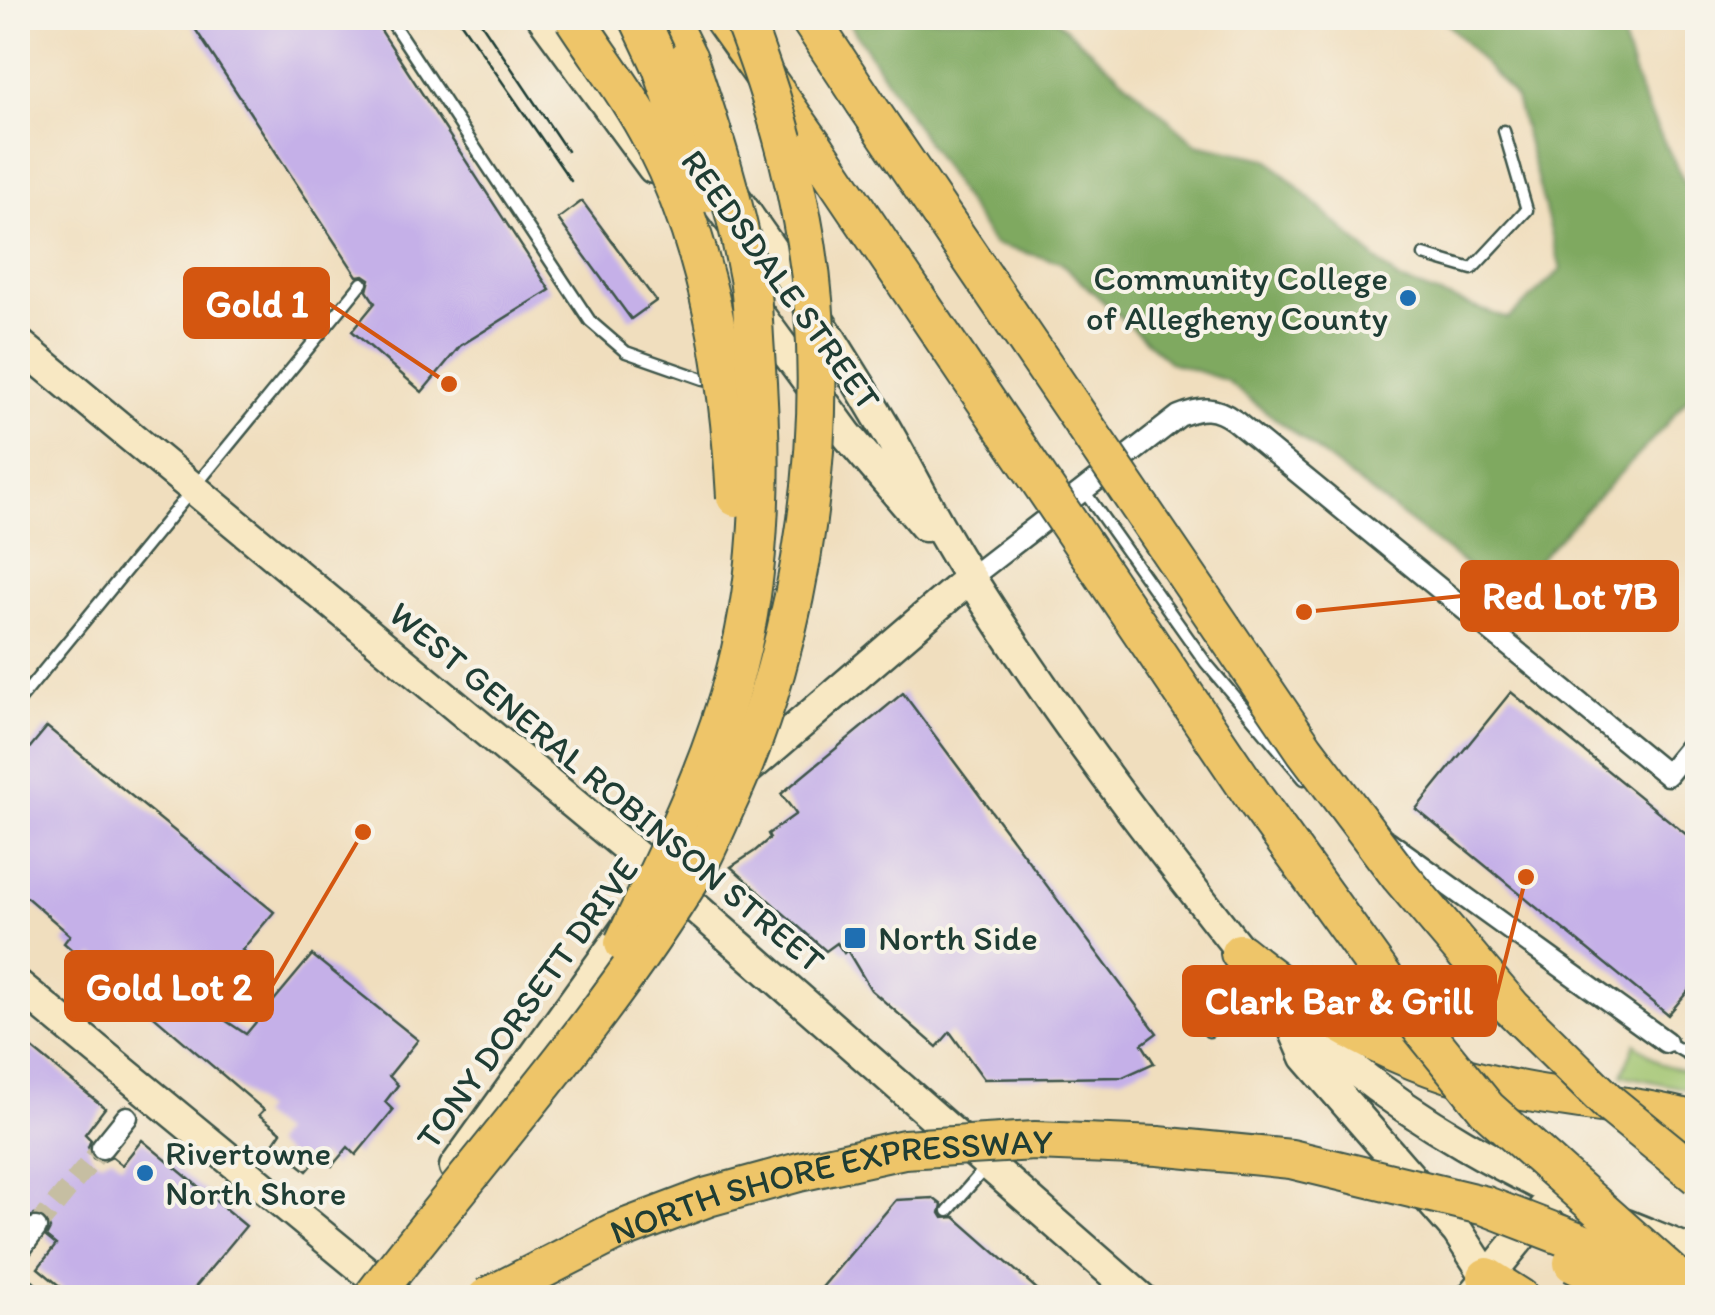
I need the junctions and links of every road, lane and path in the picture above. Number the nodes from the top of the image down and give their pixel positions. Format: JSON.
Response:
{"nodes":[{"id":1,"x":389,"y":18,"type":"edge"},
{"id":2,"x":543,"y":18,"type":"edge"},
{"id":3,"x":574,"y":18,"type":"edge"},
{"id":4,"x":608,"y":18,"type":"edge"},
{"id":5,"x":639,"y":18,"type":"edge"},
{"id":6,"x":668,"y":18,"type":"edge"},
{"id":7,"x":723,"y":18,"type":"edge"},
{"id":8,"x":743,"y":18,"type":"edge"},
{"id":9,"x":809,"y":18,"type":"edge"},
{"id":10,"x":1504,"y":131,"type":"dead end"},
{"id":11,"x":1424,"y":255,"type":"dead end"},
{"id":12,"x":362,"y":283,"type":"dead end"},
{"id":13,"x":18,"y":343,"type":"edge"},
{"id":14,"x":704,"y":379,"type":"dead end"},
{"id":15,"x":191,"y":487,"type":"junction"},
{"id":16,"x":1083,"y":490,"type":"junction"},
{"id":17,"x":970,"y":578,"type":"junction"},
{"id":18,"x":18,"y":702,"type":"edge"},
{"id":19,"x":1698,"y":737,"type":"edge"},
{"id":20,"x":1313,"y":786,"type":"joint"},
{"id":21,"x":662,"y":879,"type":"junction"},
{"id":22,"x":624,"y":945,"type":"junction"},
{"id":23,"x":1240,"y":953,"type":"junction"},
{"id":24,"x":18,"y":986,"type":"edge"},
{"id":25,"x":1275,"y":993,"type":"junction"},
{"id":26,"x":1209,"y":1031,"type":"dead end"},
{"id":27,"x":1666,"y":1042,"type":"joint"},
{"id":28,"x":1698,"y":1060,"type":"edge"},
{"id":29,"x":128,"y":1117,"type":"dead end"},
{"id":30,"x":1698,"y":1122,"type":"edge"},
{"id":31,"x":102,"y":1148,"type":"tunnel mouth"},
{"id":32,"x":990,"y":1164,"type":"junction"},
{"id":33,"x":1698,"y":1176,"type":"edge"},
{"id":34,"x":460,"y":1183,"type":"junction"},
{"id":35,"x":1556,"y":1193,"type":"junction"},
{"id":36,"x":948,"y":1210,"type":"dead end"},
{"id":37,"x":36,"y":1228,"type":"tunnel mouth"},
{"id":38,"x":18,"y":1252,"type":"edge"},
{"id":39,"x":1698,"y":1254,"type":"edge"},
{"id":40,"x":18,"y":1283,"type":"edge"},
{"id":41,"x":1479,"y":1287,"type":"edge"},
{"id":42,"x":1698,"y":1291,"type":"edge"},
{"id":43,"x":377,"y":1293,"type":"edge"},
{"id":44,"x":35,"y":1298,"type":"edge"},
{"id":45,"x":485,"y":1298,"type":"edge"},
{"id":46,"x":1141,"y":1298,"type":"edge"},
{"id":47,"x":1520,"y":1298,"type":"edge"},
{"id":48,"x":1644,"y":1298,"type":"edge"}],
"edges":[{"from":1,"to":14,"type":"lane"},
{"from":2,"to":17,"type":"main road","name":"REEDSDALE STREET"},
{"from":3,"to":34,"type":"highway","bridge":true},
{"from":4,"to":17,"type":"main road","name":"REEDSDALE STREET"},
{"from":5,"to":22,"type":"highway","bridge":true},
{"from":6,"to":22,"type":"highway","bridge":true},
{"from":7,"to":42,"type":"highway","bridge":true},
{"from":8,"to":34,"type":"highway","bridge":true},
{"from":9,"to":33,"type":"highway","bridge":true},
{"from":10,"to":11,"type":"lane"},
{"from":12,"to":15,"type":"lane"},
{"from":13,"to":15,"type":"main road","name":"WEST GENERAL ROBINSON STREET"},
{"from":15,"to":18,"type":"lane"},
{"from":15,"to":21,"type":"main road","name":"WEST GENERAL ROBINSON STREET"},
{"from":16,"to":17,"type":"street"},
{"from":16,"to":19,"type":"street"},
{"from":16,"to":20,"type":"lane"},
{"from":17,"to":21,"type":"main road","name":"TONY DORSETT DRIVE"},
{"from":17,"to":23,"type":"main road","name":"REEDSDALE STREET"},
{"from":20,"to":27,"type":"street"},
{"from":21,"to":32,"type":"main road","name":"WEST GENERAL ROBINSON STREET"},
{"from":21,"to":43,"type":"main road","name":"TONY DORSETT DRIVE"},
{"from":22,"to":43,"type":"highway","bridge":true},
{"from":23,"to":25,"type":"main road","name":"REEDSDALE STREET"},
{"from":23,"to":30,"type":"highway"},
{"from":24,"to":43,"type":"main road"},
{"from":25,"to":26,"type":"lane"},
{"from":25,"to":35,"type":"main road","name":"REEDSDALE STREET"},
{"from":25,"to":41,"type":"main road","name":"REEDSDALE STREET"},
{"from":27,"to":28,"type":"lane"},
{"from":29,"to":31,"type":"street"},
{"from":32,"to":36,"type":"lane"},
{"from":32,"to":46,"type":"main road","name":"WEST GENERAL ROBINSON STREET"},
{"from":34,"to":43,"type":"highway","bridge":true},
{"from":35,"to":39,"type":"main road","name":"REEDSDALE STREET"},
{"from":35,"to":41,"type":"main road"},
{"from":35,"to":42,"type":"highway"},
{"from":37,"to":38,"type":"street"},
{"from":40,"to":44,"type":"street"},
{"from":41,"to":47,"type":"highway"},
{"from":42,"to":45,"type":"highway","name":"NORTH SHORE EXPRESSWAY","bridge":true},
{"from":45,"to":48,"type":"highway","name":"NORTH SHORE EXPRESSWAY","bridge":true}]}
